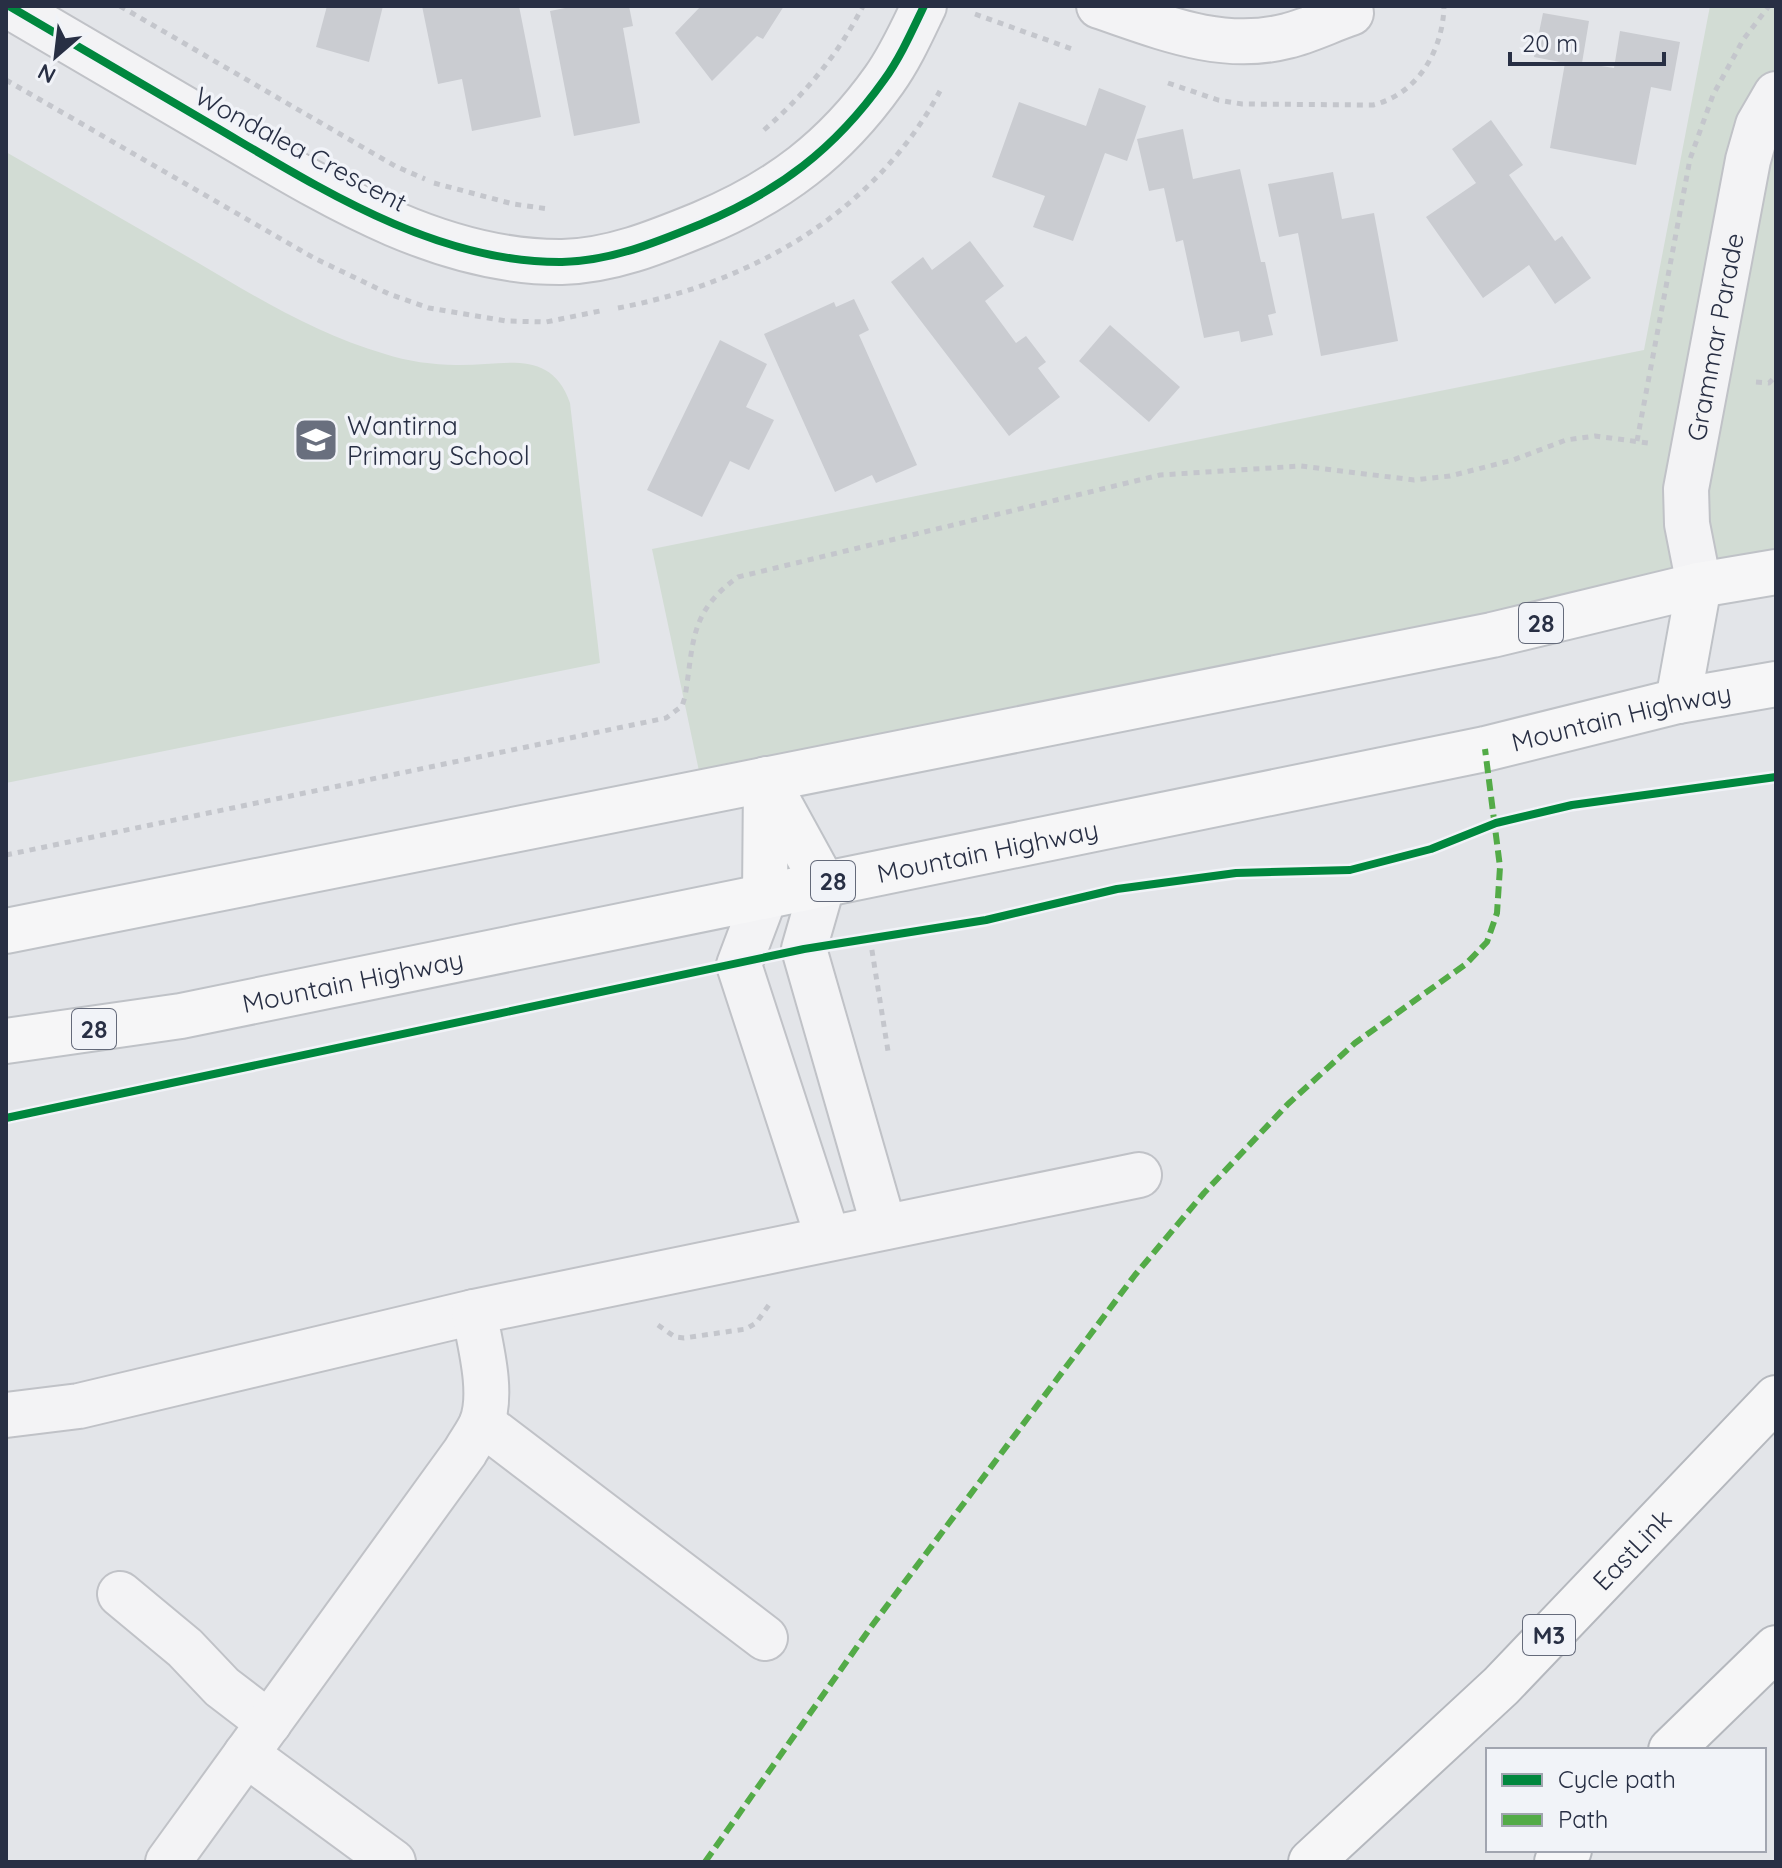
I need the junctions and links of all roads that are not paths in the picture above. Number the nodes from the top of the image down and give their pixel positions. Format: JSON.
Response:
{"nodes":[{"id":1,"x":9,"y":6,"type":"edge"},
{"id":2,"x":924,"y":6,"type":"edge"},
{"id":3,"x":1099,"y":6,"type":"edge"},
{"id":4,"x":1351,"y":13,"type":"dead end"},
{"id":5,"x":1776,"y":94,"type":"edge"},
{"id":6,"x":1776,"y":572,"type":"edge"},
{"id":7,"x":1699,"y":585,"type":"junction"},
{"id":8,"x":1776,"y":684,"type":"edge"},
{"id":9,"x":1678,"y":701,"type":"junction"},
{"id":10,"x":766,"y":779,"type":"junction"},
{"id":11,"x":823,"y":883,"type":"junction"},
{"id":12,"x":765,"y":896,"type":"junction"},
{"id":13,"x":6,"y":931,"type":"edge"},
{"id":14,"x":6,"y":1041,"type":"edge"},
{"id":15,"x":1139,"y":1175,"type":"dead end"},
{"id":16,"x":884,"y":1227,"type":"junction"},
{"id":17,"x":828,"y":1238,"type":"junction"},
{"id":18,"x":474,"y":1312,"type":"junction"},
{"id":19,"x":1776,"y":1398,"type":"edge"},
{"id":20,"x":6,"y":1415,"type":"edge"},
{"id":21,"x":482,"y":1423,"type":"junction"},
{"id":22,"x":120,"y":1594,"type":"dead end"},
{"id":23,"x":765,"y":1638,"type":"dead end"},
{"id":24,"x":1776,"y":1648,"type":"edge"},
{"id":25,"x":257,"y":1738,"type":"junction"},
{"id":26,"x":1673,"y":1748,"type":"edge"},
{"id":27,"x":168,"y":1862,"type":"edge"},
{"id":28,"x":393,"y":1862,"type":"edge"},
{"id":29,"x":1311,"y":1862,"type":"edge"}],
"edges":[{"from":1,"to":2,"type":"street","name":"Wondalea Crescent"},
{"from":3,"to":4,"type":"street"},
{"from":5,"to":7,"type":"street","name":"Grammar Parade"},
{"from":6,"to":7,"type":"main road","number":"28"},
{"from":7,"to":9,"type":"main road"},
{"from":7,"to":10,"type":"main road","number":"28"},
{"from":8,"to":9,"type":"main road","name":"Mountain Highway","number":"28"},
{"from":9,"to":11,"type":"main road","name":"Mountain Highway","number":"28"},
{"from":10,"to":11,"type":"main road"},
{"from":10,"to":12,"type":"main road"},
{"from":10,"to":13,"type":"main road","number":"28"},
{"from":11,"to":12,"type":"main road","name":"Mountain Highway","number":"28"},
{"from":11,"to":16,"type":"street"},
{"from":12,"to":14,"type":"main road","name":"Mountain Highway","number":"28"},
{"from":12,"to":17,"type":"street"},
{"from":15,"to":16,"type":"street"},
{"from":16,"to":17,"type":"street"},
{"from":17,"to":18,"type":"street"},
{"from":18,"to":20,"type":"street"},
{"from":18,"to":21,"type":"street"},
{"from":19,"to":29,"type":"main road","name":"EastLink","number":"M3"},
{"from":21,"to":23,"type":"street"},
{"from":21,"to":25,"type":"street"},
{"from":22,"to":25,"type":"street"},
{"from":24,"to":26,"type":"main road"},
{"from":25,"to":27,"type":"street"},
{"from":25,"to":28,"type":"street"}]}
